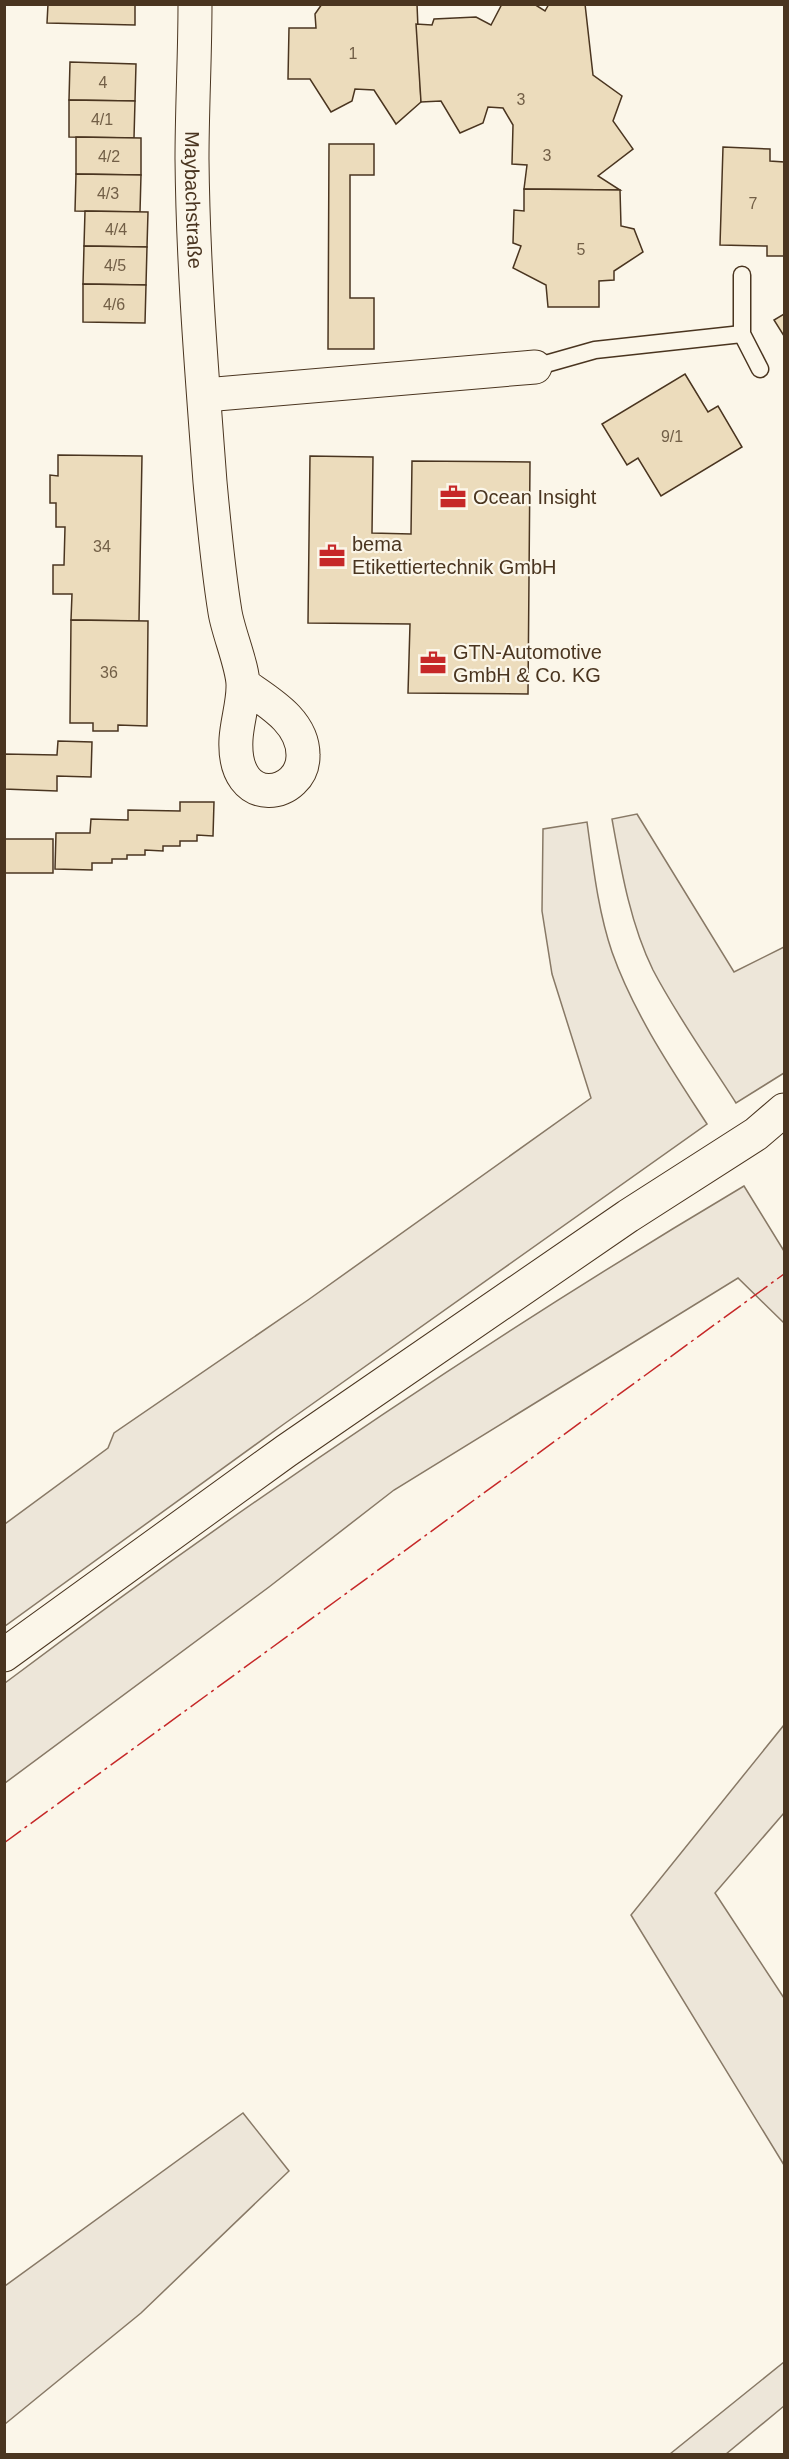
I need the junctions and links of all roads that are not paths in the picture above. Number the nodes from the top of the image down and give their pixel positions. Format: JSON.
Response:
{"nodes":[{"id":1,"x":195,"y":4,"type":"edge"},
{"id":2,"x":742,"y":275,"type":"dead end"},
{"id":3,"x":742,"y":334,"type":"junction"},
{"id":4,"x":535,"y":367,"type":"joint"},
{"id":5,"x":760,"y":369,"type":"dead end"},
{"id":6,"x":205,"y":395,"type":"junction"},
{"id":7,"x":243,"y":685,"type":"dead end"},
{"id":8,"x":784,"y":1110,"type":"edge"},
{"id":9,"x":770,"y":1128,"type":"edge"},
{"id":10,"x":4,"y":1655,"type":"edge"}],
"edges":[{"from":1,"to":6,"type":"street","name":"Maybachstraße"},
{"from":2,"to":3,"type":"lane"},
{"from":3,"to":4,"type":"lane"},
{"from":3,"to":5,"type":"lane"},
{"from":4,"to":6,"type":"street"},
{"from":6,"to":7,"type":"street","name":"Maybachstraße"},
{"from":8,"to":9,"type":"street"},
{"from":9,"to":10,"type":"street"}]}
